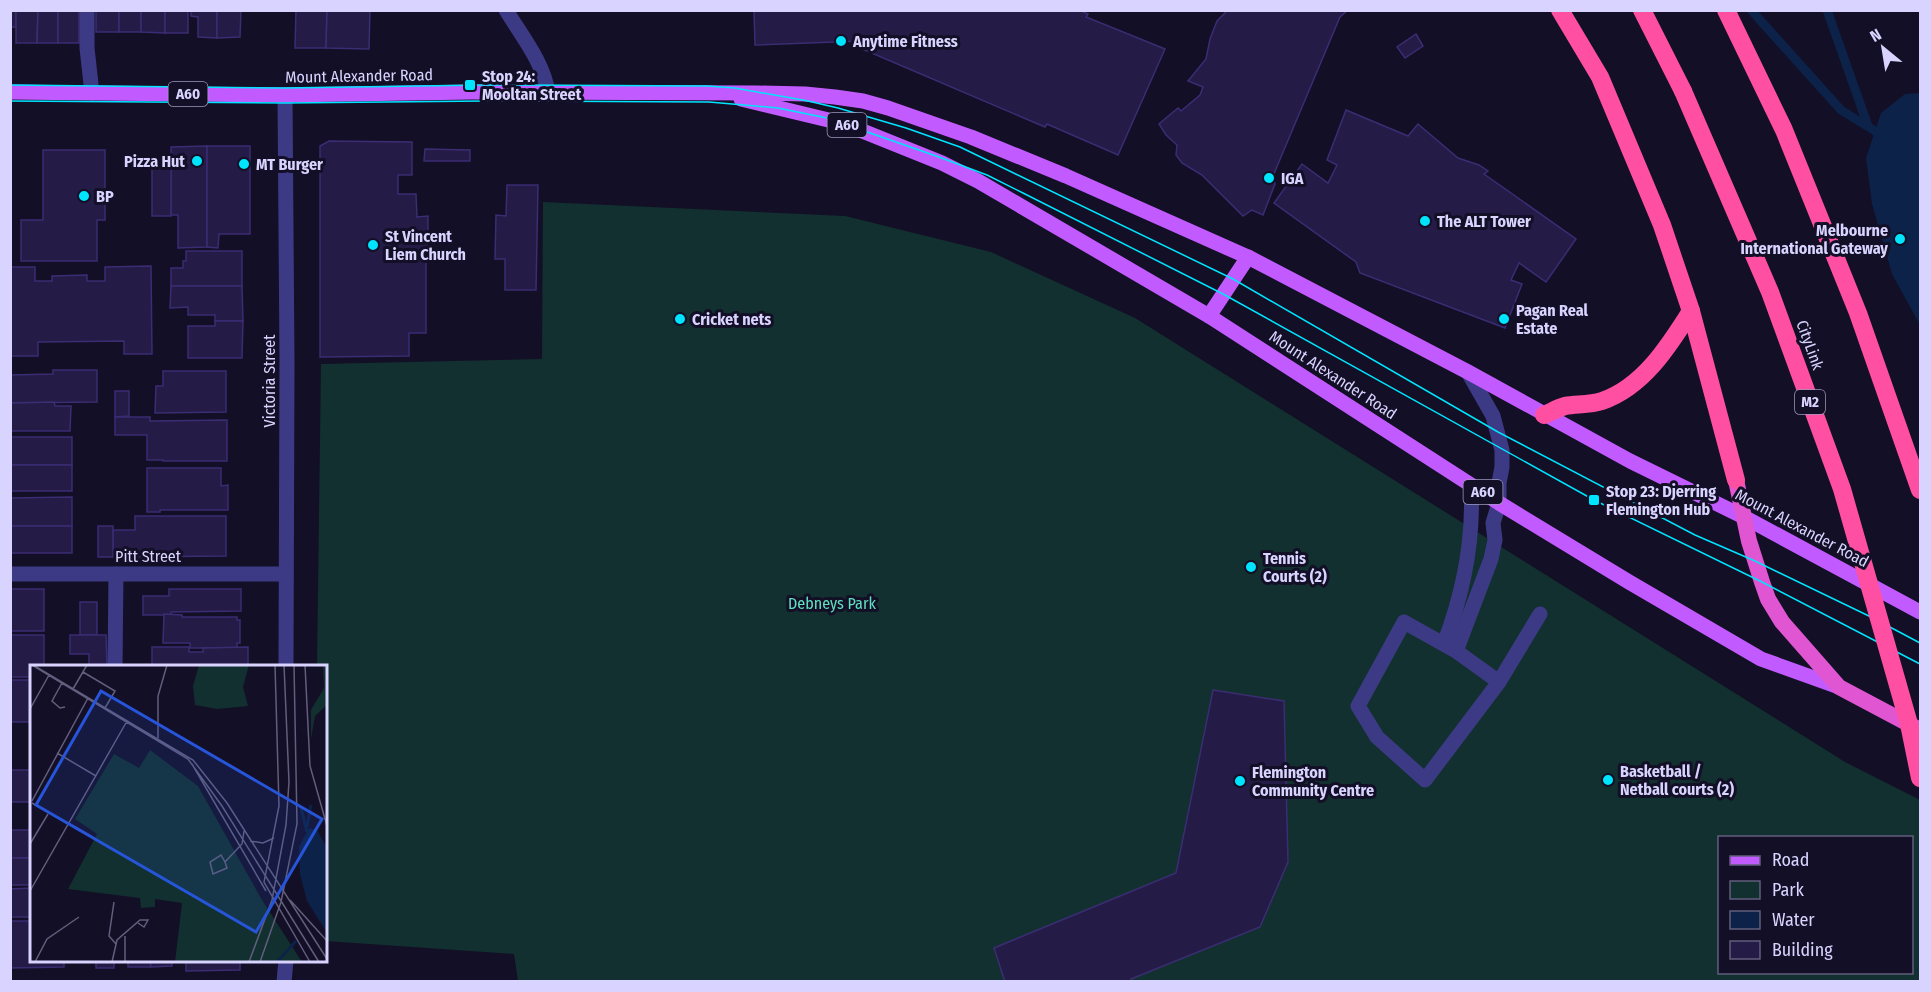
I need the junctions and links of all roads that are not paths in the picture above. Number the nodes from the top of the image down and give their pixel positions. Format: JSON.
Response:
{"nodes":[{"id":1,"x":87,"y":10,"type":"edge"},
{"id":2,"x":506,"y":10,"type":"edge"},
{"id":3,"x":1560,"y":10,"type":"edge"},
{"id":4,"x":1642,"y":10,"type":"edge"},
{"id":5,"x":1726,"y":10,"type":"edge"},
{"id":6,"x":10,"y":92,"type":"edge"},
{"id":7,"x":92,"y":93,"type":"junction"},
{"id":8,"x":548,"y":93,"type":"junction"},
{"id":9,"x":708,"y":94,"type":"junction"},
{"id":10,"x":285,"y":95,"type":"junction"},
{"id":11,"x":1248,"y":257,"type":"junction"},
{"id":12,"x":1691,"y":311,"type":"junction"},
{"id":13,"x":1209,"y":316,"type":"junction"},
{"id":14,"x":1468,"y":372,"type":"junction"},
{"id":15,"x":1544,"y":415,"type":"junction"},
{"id":16,"x":1736,"y":480,"type":"joint"},
{"id":17,"x":1471,"y":485,"type":"junction"},
{"id":18,"x":1920,"y":490,"type":"edge"},
{"id":19,"x":1499,"y":503,"type":"junction"},
{"id":20,"x":1744,"y":517,"type":"junction"},
{"id":21,"x":10,"y":574,"type":"edge"},
{"id":22,"x":116,"y":574,"type":"junction"},
{"id":23,"x":286,"y":574,"type":"junction"},
{"id":24,"x":1920,"y":612,"type":"edge"},
{"id":25,"x":1540,"y":614,"type":"dead end"},
{"id":26,"x":1450,"y":647,"type":"junction"},
{"id":27,"x":115,"y":665,"type":"edge"},
{"id":28,"x":286,"y":665,"type":"edge"},
{"id":29,"x":1498,"y":682,"type":"junction"},
{"id":30,"x":1839,"y":687,"type":"junction"},
{"id":31,"x":1920,"y":730,"type":"edge"},
{"id":32,"x":1920,"y":778,"type":"edge"},
{"id":33,"x":286,"y":962,"type":"edge"},
{"id":34,"x":284,"y":981,"type":"edge"}],
"edges":[{"from":1,"to":7,"type":"street"},
{"from":2,"to":8,"type":"street"},
{"from":3,"to":12,"type":"highway"},
{"from":4,"to":32,"type":"highway","name":"CityLink","number":"M2","bridge":true},
{"from":5,"to":18,"type":"highway"},
{"from":6,"to":7,"type":"main road","name":"Mount Alexander Road","number":"A60"},
{"from":7,"to":10,"type":"main road","name":"Mount Alexander Road","number":"A60"},
{"from":8,"to":9,"type":"main road","name":"Mount Alexander Road","number":"A60"},
{"from":8,"to":10,"type":"main road","name":"Mount Alexander Road","number":"A60"},
{"from":9,"to":11,"type":"main road","name":"Mount Alexander Road","number":"A60"},
{"from":9,"to":13,"type":"main road","name":"Mount Alexander Road","number":"A60"},
{"from":10,"to":23,"type":"street","name":"Victoria Street"},
{"from":11,"to":13,"type":"main road"},
{"from":11,"to":14,"type":"main road","name":"Mount Alexander Road","number":"A60"},
{"from":12,"to":15,"type":"highway"},
{"from":12,"to":16,"type":"highway"},
{"from":13,"to":17,"type":"main road","name":"Mount Alexander Road","number":"A60"},
{"from":14,"to":15,"type":"main road","name":"Mount Alexander Road","number":"A60"},
{"from":14,"to":19,"type":"street"},
{"from":15,"to":20,"type":"main road","name":"Mount Alexander Road","number":"A60"},
{"from":16,"to":20,"type":"highway"},
{"from":17,"to":19,"type":"main road","name":"Mount Alexander Road","number":"A60"},
{"from":17,"to":26,"type":"street"},
{"from":19,"to":26,"type":"street"},
{"from":19,"to":30,"type":"main road","name":"Mount Alexander Road","number":"A60"},
{"from":20,"to":24,"type":"main road","name":"Mount Alexander Road","number":"A60"},
{"from":20,"to":30,"type":"highway"},
{"from":21,"to":22,"type":"street","name":"Pitt Street"},
{"from":22,"to":23,"type":"street","name":"Pitt Street"},
{"from":22,"to":27,"type":"street"},
{"from":23,"to":28,"type":"street","name":"Victoria Street"},
{"from":25,"to":29,"type":"street"},
{"from":26,"to":29,"type":"street"},
{"from":26,"to":29,"type":"street"},
{"from":30,"to":31,"type":"highway","name":"Mount Alexander Road","number":"A60"},
{"from":33,"to":34,"type":"street"}]}
